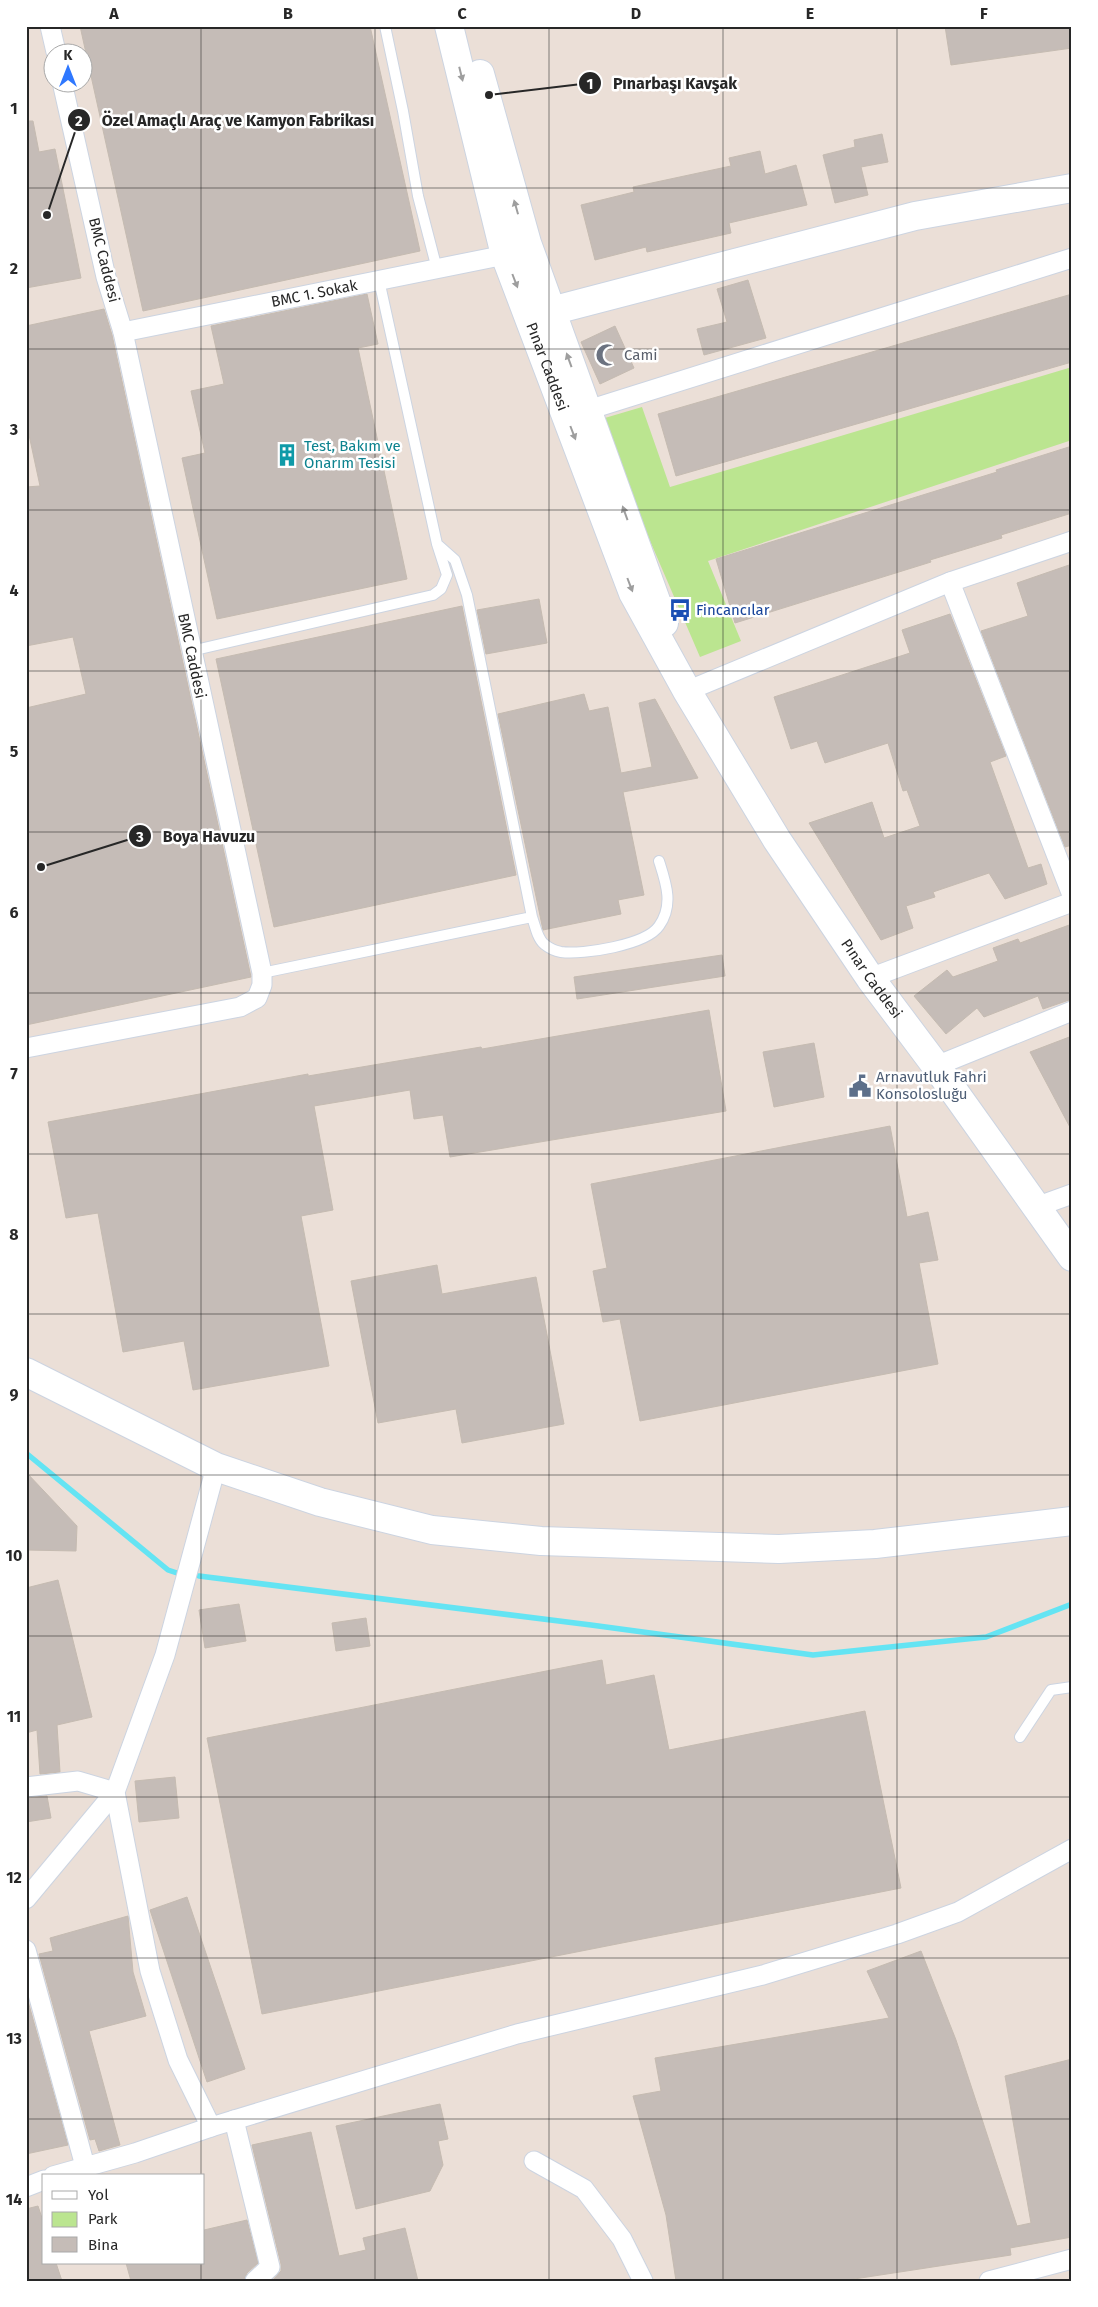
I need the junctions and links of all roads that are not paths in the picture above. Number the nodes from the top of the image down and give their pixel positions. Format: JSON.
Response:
{"nodes":[{"id":1,"x":50,"y":26,"type":"edge"},
{"id":2,"x":385,"y":26,"type":"edge"},
{"id":3,"x":449,"y":26,"type":"edge"},
{"id":4,"x":466,"y":26,"type":"edge"},
{"id":5,"x":54,"y":42,"type":"edge"},
{"id":6,"x":64,"y":92,"type":"edge"},
{"id":7,"x":1072,"y":188,"type":"edge"},
{"id":8,"x":505,"y":255,"type":"junction"},
{"id":9,"x":1072,"y":258,"type":"edge"},
{"id":10,"x":437,"y":269,"type":"junction"},
{"id":11,"x":379,"y":280,"type":"junction"},
{"id":12,"x":551,"y":311,"type":"junction"},
{"id":13,"x":123,"y":332,"type":"junction"},
{"id":14,"x":588,"y":410,"type":"junction"},
{"id":15,"x":1072,"y":541,"type":"edge"},
{"id":16,"x":437,"y":544,"type":"junction"},
{"id":17,"x":950,"y":582,"type":"junction"},
{"id":18,"x":191,"y":651,"type":"junction"},
{"id":19,"x":687,"y":691,"type":"junction"},
{"id":20,"x":659,"y":861,"type":"dead end"},
{"id":21,"x":1072,"y":895,"type":"edge"},
{"id":22,"x":1072,"y":902,"type":"edge"},
{"id":23,"x":532,"y":917,"type":"junction"},
{"id":24,"x":262,"y":973,"type":"junction"},
{"id":25,"x":870,"y":978,"type":"junction"},
{"id":26,"x":1072,"y":1011,"type":"edge"},
{"id":27,"x":26,"y":1048,"type":"edge"},
{"id":28,"x":936,"y":1066,"type":"junction"},
{"id":29,"x":1072,"y":1194,"type":"edge"},
{"id":30,"x":1036,"y":1207,"type":"junction"},
{"id":31,"x":1072,"y":1257,"type":"edge"},
{"id":32,"x":26,"y":1372,"type":"edge"},
{"id":33,"x":216,"y":1467,"type":"junction"},
{"id":34,"x":1072,"y":1521,"type":"edge"},
{"id":35,"x":1072,"y":1687,"type":"edge"},
{"id":36,"x":1020,"y":1736,"type":"dead end"},
{"id":37,"x":26,"y":1787,"type":"edge"},
{"id":38,"x":115,"y":1792,"type":"junction"},
{"id":39,"x":1072,"y":1849,"type":"edge"},
{"id":40,"x":26,"y":1899,"type":"edge"},
{"id":41,"x":26,"y":1950,"type":"edge"},
{"id":42,"x":234,"y":2120,"type":"junction"},
{"id":43,"x":212,"y":2126,"type":"junction"},
{"id":44,"x":534,"y":2161,"type":"dead end"},
{"id":45,"x":85,"y":2166,"type":"junction"},
{"id":46,"x":59,"y":2174,"type":"edge"},
{"id":47,"x":42,"y":2181,"type":"edge"},
{"id":48,"x":26,"y":2187,"type":"edge"},
{"id":49,"x":1072,"y":2259,"type":"edge"},
{"id":50,"x":255,"y":2281,"type":"edge"},
{"id":51,"x":643,"y":2281,"type":"edge"},
{"id":52,"x":989,"y":2281,"type":"edge"}],
"edges":[{"from":1,"to":5,"type":"street"},
{"from":2,"to":10,"type":"lane"},
{"from":3,"to":8,"type":"main road","name":"Pınar Caddesi","one_way":true},
{"from":12,"to":4,"type":"main road","name":"Pınar Caddesi","one_way":true},
{"from":6,"to":13,"type":"street","name":"BMC Caddesi"},
{"from":7,"to":12,"type":"main road"},
{"from":8,"to":10,"type":"street","name":"BMC 1. Sokak"},
{"from":8,"to":19,"type":"main road","name":"Pınar Caddesi","one_way":true},
{"from":9,"to":14,"type":"street"},
{"from":10,"to":11,"type":"street","name":"BMC 1. Sokak"},
{"from":11,"to":13,"type":"street","name":"BMC 1. Sokak"},
{"from":11,"to":16,"type":"lane"},
{"from":14,"to":12,"type":"main road","name":"Pınar Caddesi","one_way":true},
{"from":13,"to":18,"type":"street","name":"BMC Caddesi"},
{"from":19,"to":14,"type":"main road","name":"Pınar Caddesi","one_way":true},
{"from":15,"to":17,"type":"street"},
{"from":16,"to":18,"type":"lane"},
{"from":16,"to":23,"type":"lane"},
{"from":17,"to":19,"type":"street"},
{"from":17,"to":21,"type":"street"},
{"from":18,"to":24,"type":"street","name":"BMC Caddesi"},
{"from":19,"to":25,"type":"main road","name":"Pınar Caddesi"},
{"from":20,"to":23,"type":"lane"},
{"from":22,"to":25,"type":"street"},
{"from":23,"to":24,"type":"lane"},
{"from":24,"to":27,"type":"street","name":"BMC Caddesi"},
{"from":25,"to":28,"type":"main road","name":"Pınar Caddesi"},
{"from":26,"to":28,"type":"street"},
{"from":28,"to":30,"type":"main road","name":"Pınar Caddesi"},
{"from":29,"to":30,"type":"street"},
{"from":30,"to":31,"type":"main road","name":"Pınar Caddesi"},
{"from":32,"to":33,"type":"main road"},
{"from":33,"to":34,"type":"main road"},
{"from":33,"to":38,"type":"street"},
{"from":35,"to":36,"type":"lane"},
{"from":37,"to":38,"type":"street"},
{"from":38,"to":40,"type":"street"},
{"from":38,"to":43,"type":"street"},
{"from":39,"to":42,"type":"street"},
{"from":41,"to":45,"type":"street"},
{"from":42,"to":43,"type":"street"},
{"from":42,"to":50,"type":"street"},
{"from":43,"to":45,"type":"street"},
{"from":44,"to":51,"type":"street"},
{"from":45,"to":46,"type":"street"},
{"from":47,"to":48,"type":"street"},
{"from":49,"to":52,"type":"street"}]}
